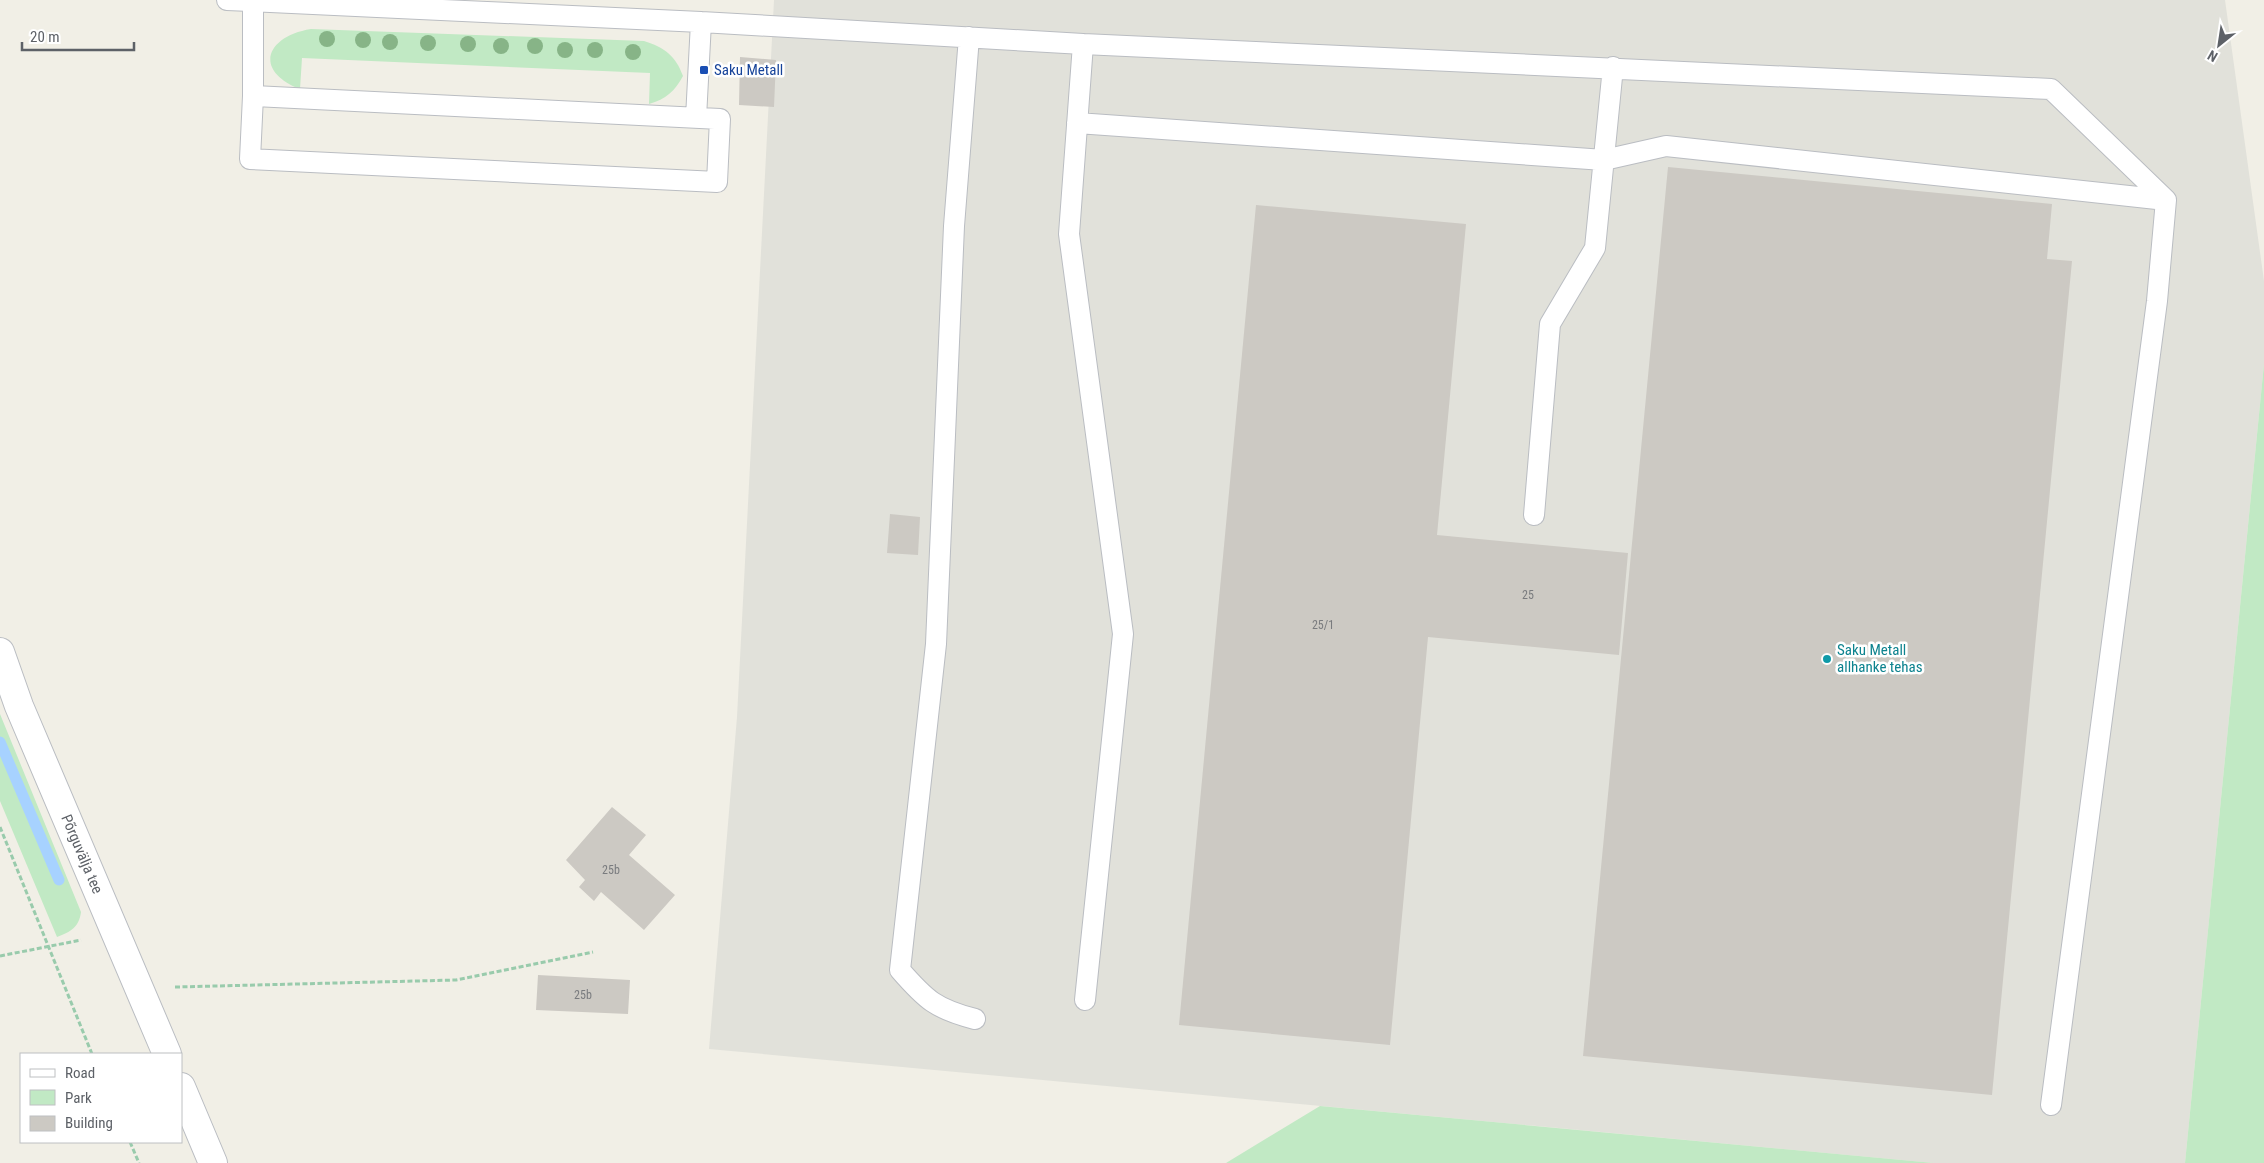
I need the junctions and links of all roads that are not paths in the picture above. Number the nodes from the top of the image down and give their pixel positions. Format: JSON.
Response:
{"nodes":[{"id":1,"x":227,"y":0,"type":"edge"},
{"id":2,"x":253,"y":1,"type":"junction"},
{"id":3,"x":701,"y":22,"type":"junction"},
{"id":4,"x":969,"y":37,"type":"junction"},
{"id":5,"x":1082,"y":44,"type":"junction"},
{"id":6,"x":1613,"y":66,"type":"junction"},
{"id":7,"x":253,"y":96,"type":"junction"},
{"id":8,"x":696,"y":118,"type":"junction"},
{"id":9,"x":1077,"y":123,"type":"junction"},
{"id":10,"x":1604,"y":160,"type":"junction"},
{"id":11,"x":2166,"y":200,"type":"junction"},
{"id":12,"x":1534,"y":516,"type":"dead end"},
{"id":13,"x":0,"y":652,"type":"edge"},
{"id":14,"x":1085,"y":1000,"type":"dead end"},
{"id":15,"x":975,"y":1019,"type":"dead end"},
{"id":16,"x":167,"y":1053,"type":"edge"},
{"id":17,"x":182,"y":1089,"type":"edge"},
{"id":18,"x":2051,"y":1105,"type":"dead end"},
{"id":19,"x":213,"y":1163,"type":"edge"}],
"edges":[{"from":1,"to":2,"type":"lane"},
{"from":2,"to":3,"type":"lane"},
{"from":2,"to":7,"type":"lane"},
{"from":3,"to":4,"type":"lane"},
{"from":3,"to":8,"type":"lane"},
{"from":4,"to":5,"type":"lane"},
{"from":4,"to":15,"type":"lane"},
{"from":5,"to":6,"type":"lane"},
{"from":5,"to":9,"type":"lane"},
{"from":6,"to":10,"type":"lane"},
{"from":6,"to":11,"type":"lane"},
{"from":7,"to":8,"type":"lane"},
{"from":7,"to":8,"type":"lane"},
{"from":9,"to":10,"type":"lane"},
{"from":9,"to":14,"type":"lane"},
{"from":10,"to":11,"type":"lane"},
{"from":10,"to":12,"type":"lane"},
{"from":11,"to":18,"type":"lane"},
{"from":13,"to":16,"type":"street","name":"Põrguvälja tee"},
{"from":17,"to":19,"type":"street"}]}
